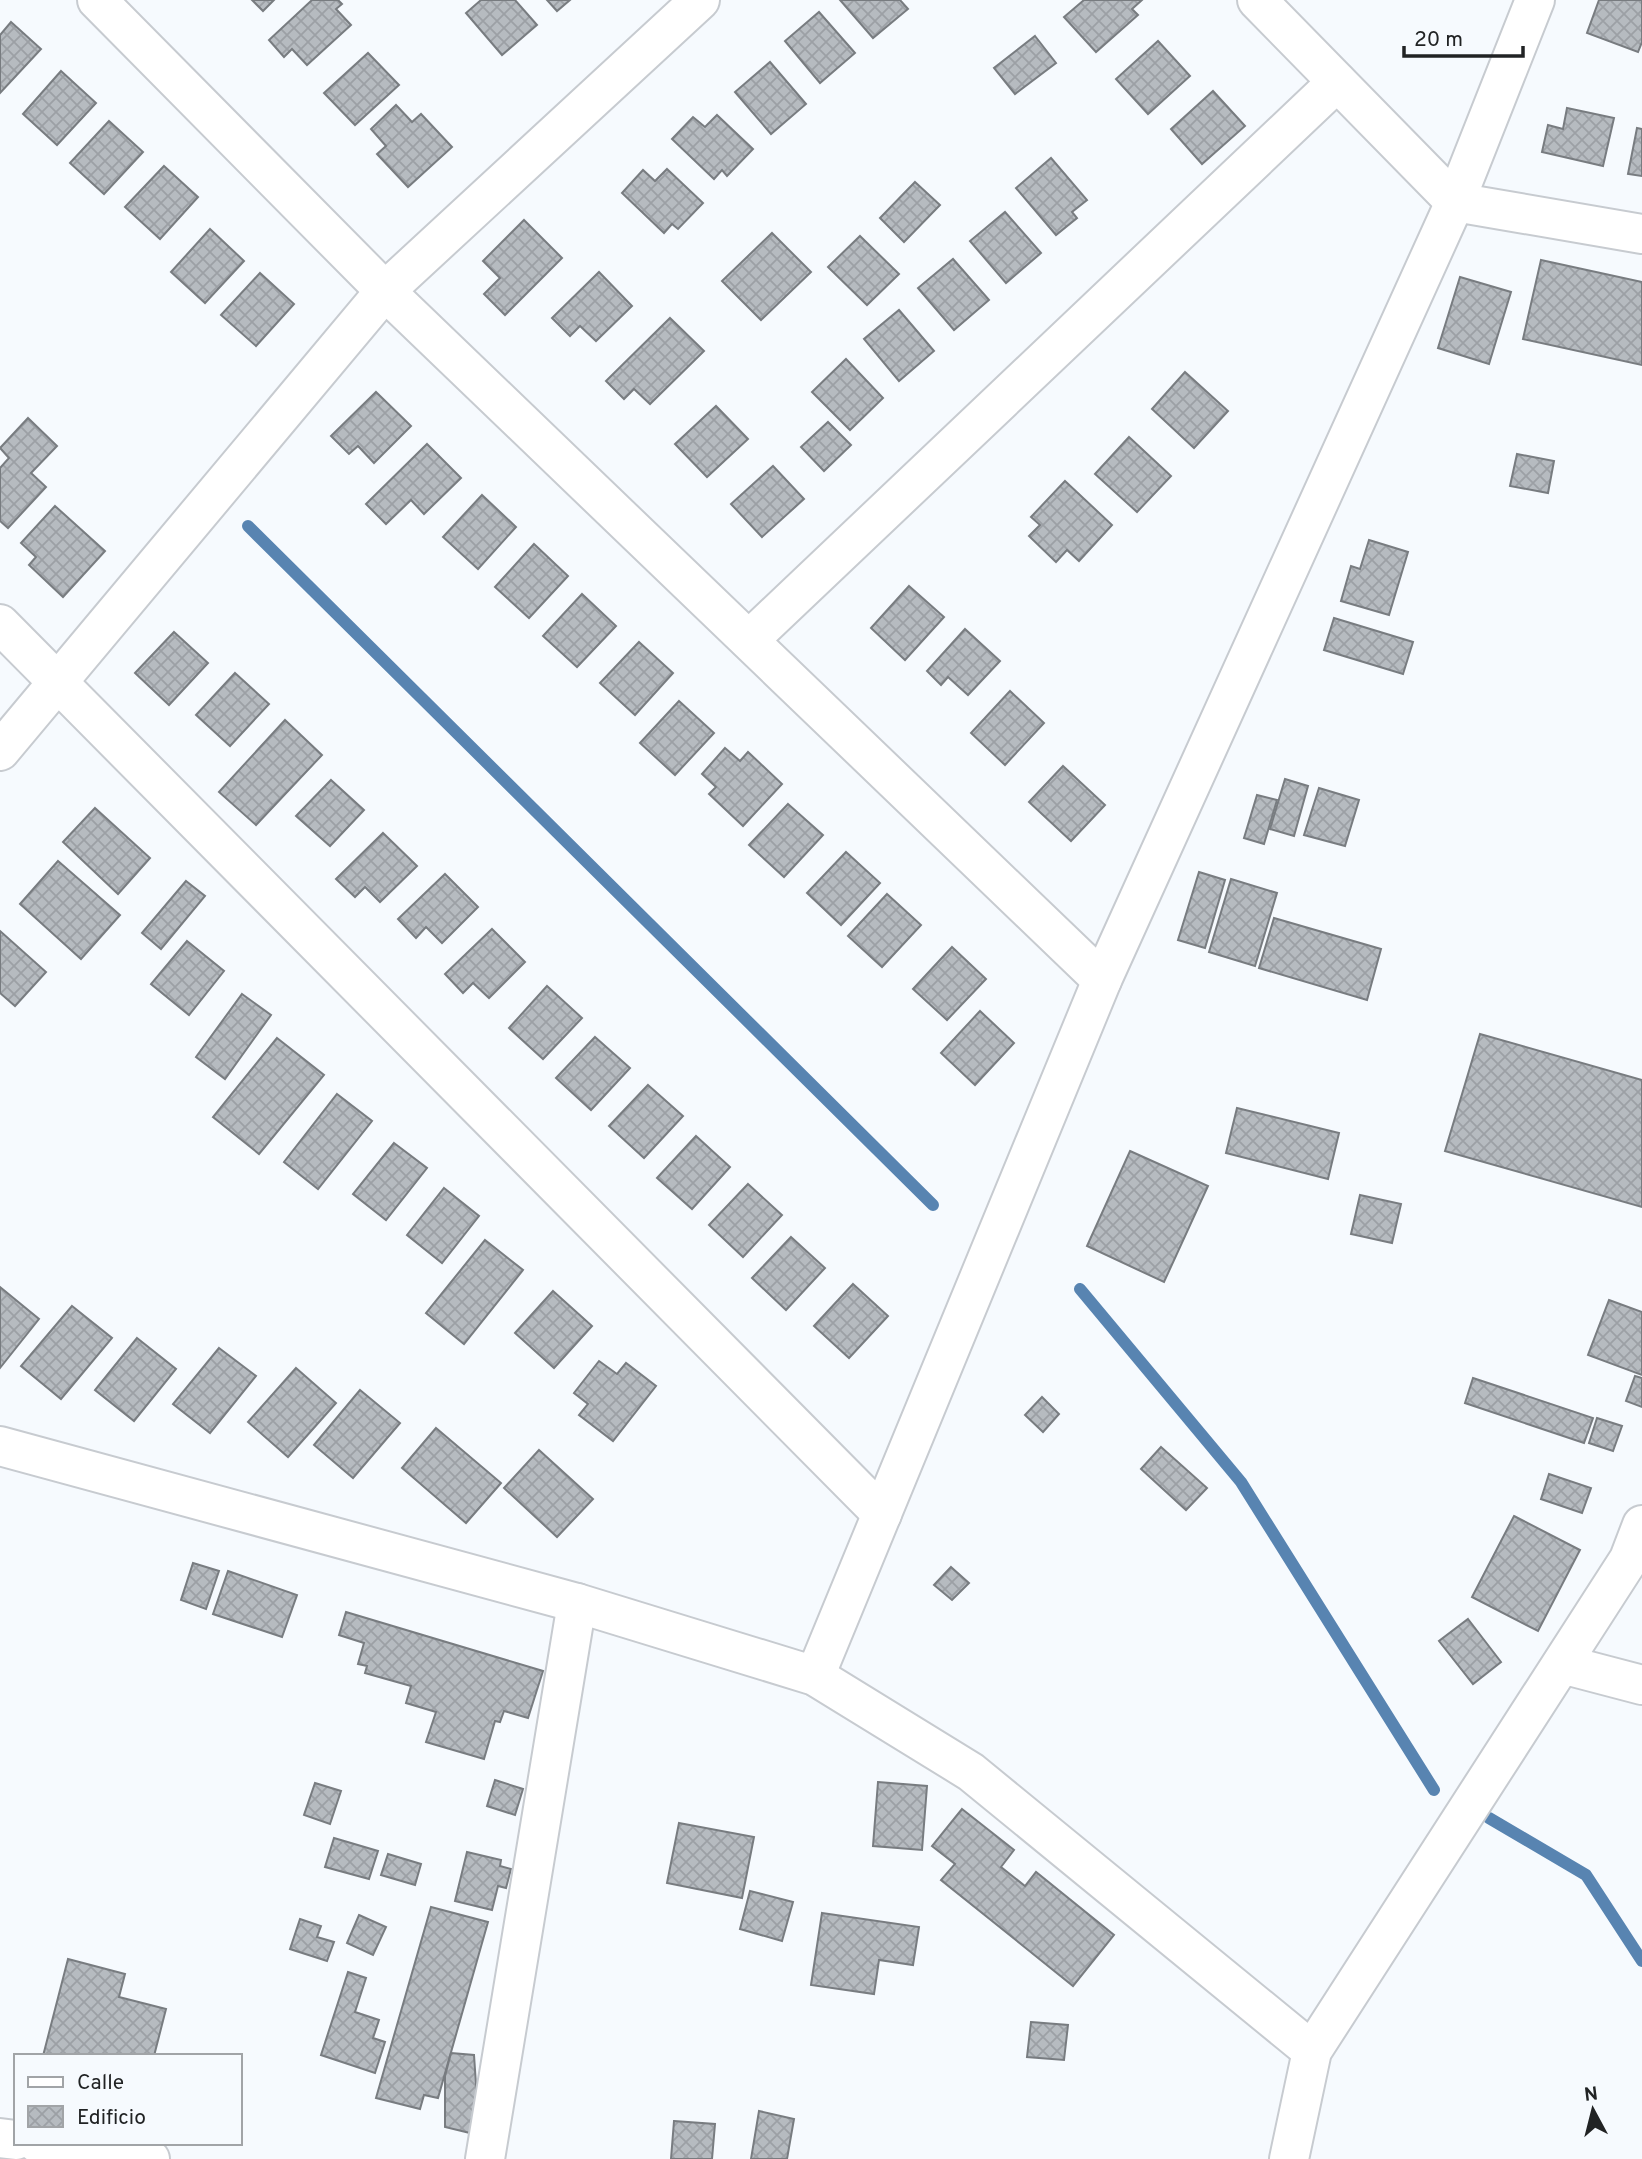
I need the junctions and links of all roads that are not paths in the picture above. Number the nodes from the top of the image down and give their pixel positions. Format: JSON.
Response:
{"nodes":[{"id":1,"x":97,"y":0,"type":"edge"},
{"id":2,"x":700,"y":0,"type":"edge"},
{"id":3,"x":1257,"y":0,"type":"edge"},
{"id":4,"x":1535,"y":0,"type":"edge"},
{"id":5,"x":1337,"y":82,"type":"junction"},
{"id":6,"x":1455,"y":202,"type":"junction"},
{"id":7,"x":1642,"y":233,"type":"edge"},
{"id":8,"x":385,"y":291,"type":"junction"},
{"id":9,"x":0,"y":624,"type":"edge"},
{"id":10,"x":749,"y":640,"type":"junction"},
{"id":11,"x":60,"y":682,"type":"junction"},
{"id":12,"x":0,"y":751,"type":"edge"},
{"id":13,"x":1102,"y":980,"type":"junction"},
{"id":14,"x":0,"y":1446,"type":"edge"},
{"id":15,"x":882,"y":1514,"type":"junction"},
{"id":16,"x":1642,"y":1525,"type":"edge"},
{"id":17,"x":577,"y":1603,"type":"junction"},
{"id":18,"x":1562,"y":1664,"type":"junction"},
{"id":19,"x":815,"y":1676,"type":"junction"},
{"id":20,"x":1642,"y":1685,"type":"edge"},
{"id":21,"x":1312,"y":2051,"type":"junction"},
{"id":22,"x":51,"y":2145,"type":"edge"},
{"id":23,"x":150,"y":2159,"type":"edge"},
{"id":24,"x":485,"y":2159,"type":"edge"},
{"id":25,"x":1289,"y":2159,"type":"edge"}],
"edges":[{"from":1,"to":8,"type":"street"},
{"from":2,"to":8,"type":"street"},
{"from":3,"to":5,"type":"street"},
{"from":4,"to":6,"type":"street"},
{"from":5,"to":6,"type":"street"},
{"from":5,"to":10,"type":"street"},
{"from":6,"to":7,"type":"street"},
{"from":6,"to":13,"type":"street"},
{"from":8,"to":10,"type":"street"},
{"from":8,"to":11,"type":"street"},
{"from":9,"to":11,"type":"street"},
{"from":10,"to":13,"type":"street"},
{"from":11,"to":12,"type":"street"},
{"from":11,"to":15,"type":"street"},
{"from":13,"to":15,"type":"street"},
{"from":14,"to":17,"type":"street"},
{"from":15,"to":19,"type":"street"},
{"from":16,"to":18,"type":"street"},
{"from":17,"to":19,"type":"street"},
{"from":17,"to":24,"type":"street"},
{"from":18,"to":20,"type":"street"},
{"from":18,"to":21,"type":"street"},
{"from":19,"to":21,"type":"street"},
{"from":21,"to":25,"type":"street"},
{"from":22,"to":23,"type":"street"}]}
